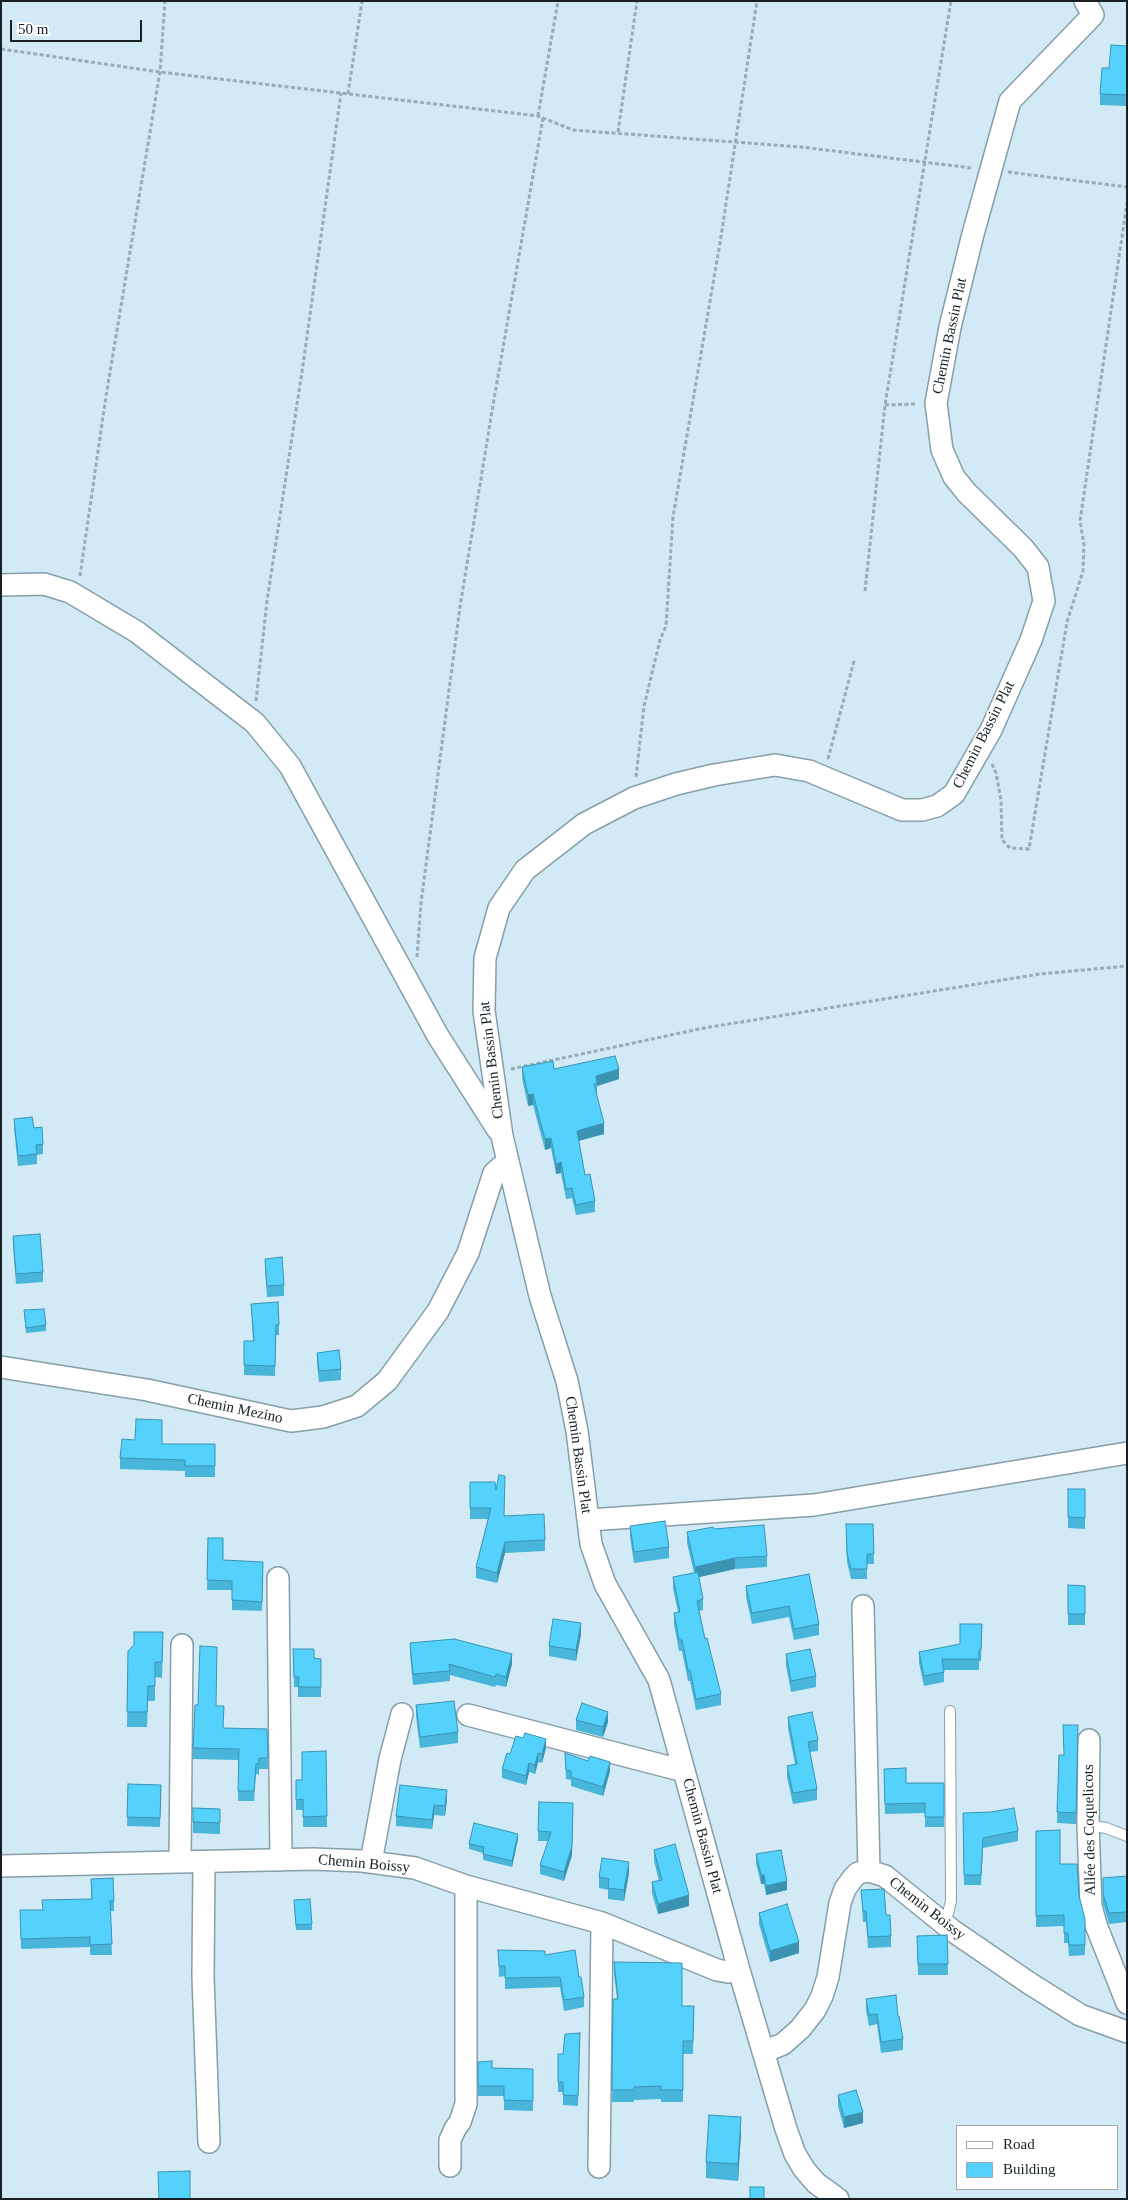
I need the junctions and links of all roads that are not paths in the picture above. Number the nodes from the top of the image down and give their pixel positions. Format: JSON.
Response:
{"nodes":[{"id":1,"x":1085,"y":1,"type":"edge"},
{"id":2,"x":1,"y":585,"type":"edge"},
{"id":3,"x":502,"y":1136,"type":"junction"},
{"id":4,"x":507,"y":1162,"type":"junction"},
{"id":5,"x":1,"y":1367,"type":"edge"},
{"id":6,"x":1127,"y":1453,"type":"edge"},
{"id":7,"x":588,"y":1520,"type":"junction"},
{"id":8,"x":278,"y":1578,"type":"dead end"},
{"id":9,"x":863,"y":1606,"type":"dead end"},
{"id":10,"x":182,"y":1645,"type":"dead end"},
{"id":11,"x":950,"y":1711,"type":"dead end"},
{"id":12,"x":402,"y":1714,"type":"dead end"},
{"id":13,"x":468,"y":1715,"type":"dead end"},
{"id":14,"x":1089,"y":1740,"type":"dead end"},
{"id":15,"x":684,"y":1771,"type":"junction"},
{"id":16,"x":1088,"y":1825,"type":"junction"},
{"id":17,"x":1127,"y":1836,"type":"edge"},
{"id":18,"x":281,"y":1860,"type":"junction"},
{"id":19,"x":180,"y":1862,"type":"junction"},
{"id":20,"x":204,"y":1862,"type":"junction"},
{"id":21,"x":371,"y":1862,"type":"junction"},
{"id":22,"x":1,"y":1866,"type":"edge"},
{"id":23,"x":869,"y":1871,"type":"junction"},
{"id":24,"x":466,"y":1886,"type":"junction"},
{"id":25,"x":602,"y":1923,"type":"junction"},
{"id":26,"x":945,"y":1924,"type":"junction"},
{"id":27,"x":739,"y":1970,"type":"junction"},
{"id":28,"x":1127,"y":2003,"type":"edge"},
{"id":29,"x":1126,"y":2028,"type":"edge"},
{"id":30,"x":763,"y":2052,"type":"junction"},
{"id":31,"x":209,"y":2142,"type":"dead end"},
{"id":32,"x":450,"y":2166,"type":"dead end"},
{"id":33,"x":599,"y":2167,"type":"dead end"},
{"id":34,"x":838,"y":2199,"type":"edge"}],
"edges":[{"from":1,"to":3,"type":"street","name":"Chemin Bassin Plat"},
{"from":2,"to":3,"type":"street"},
{"from":3,"to":4,"type":"street","name":"Chemin Bassin Plat"},
{"from":4,"to":5,"type":"street","name":"Chemin Mezino"},
{"from":4,"to":7,"type":"street","name":"Chemin Bassin Plat"},
{"from":6,"to":7,"type":"street"},
{"from":7,"to":15,"type":"street","name":"Chemin Bassin Plat"},
{"from":8,"to":18,"type":"street"},
{"from":9,"to":23,"type":"street"},
{"from":10,"to":19,"type":"street"},
{"from":11,"to":26,"type":"lane"},
{"from":12,"to":21,"type":"street"},
{"from":13,"to":15,"type":"street"},
{"from":14,"to":16,"type":"street","name":"Allée des Coquelicots"},
{"from":15,"to":27,"type":"street","name":"Chemin Bassin Plat"},
{"from":16,"to":17,"type":"lane"},
{"from":16,"to":28,"type":"street","name":"Allée des Coquelicots"},
{"from":18,"to":20,"type":"street","name":"Chemin Boissy"},
{"from":18,"to":21,"type":"street","name":"Chemin Boissy"},
{"from":19,"to":20,"type":"street","name":"Chemin Boissy"},
{"from":19,"to":22,"type":"street","name":"Chemin Boissy"},
{"from":20,"to":31,"type":"street"},
{"from":21,"to":24,"type":"street","name":"Chemin Boissy"},
{"from":23,"to":26,"type":"street","name":"Chemin Boissy"},
{"from":23,"to":30,"type":"street"},
{"from":24,"to":25,"type":"street","name":"Chemin Boissy"},
{"from":24,"to":32,"type":"street"},
{"from":25,"to":27,"type":"street","name":"Chemin Boissy"},
{"from":25,"to":33,"type":"street"},
{"from":26,"to":29,"type":"street","name":"Chemin Boissy"},
{"from":27,"to":30,"type":"street","name":"Chemin Bassin Plat"},
{"from":30,"to":34,"type":"street","name":"Chemin Bassin Plat"}]}
